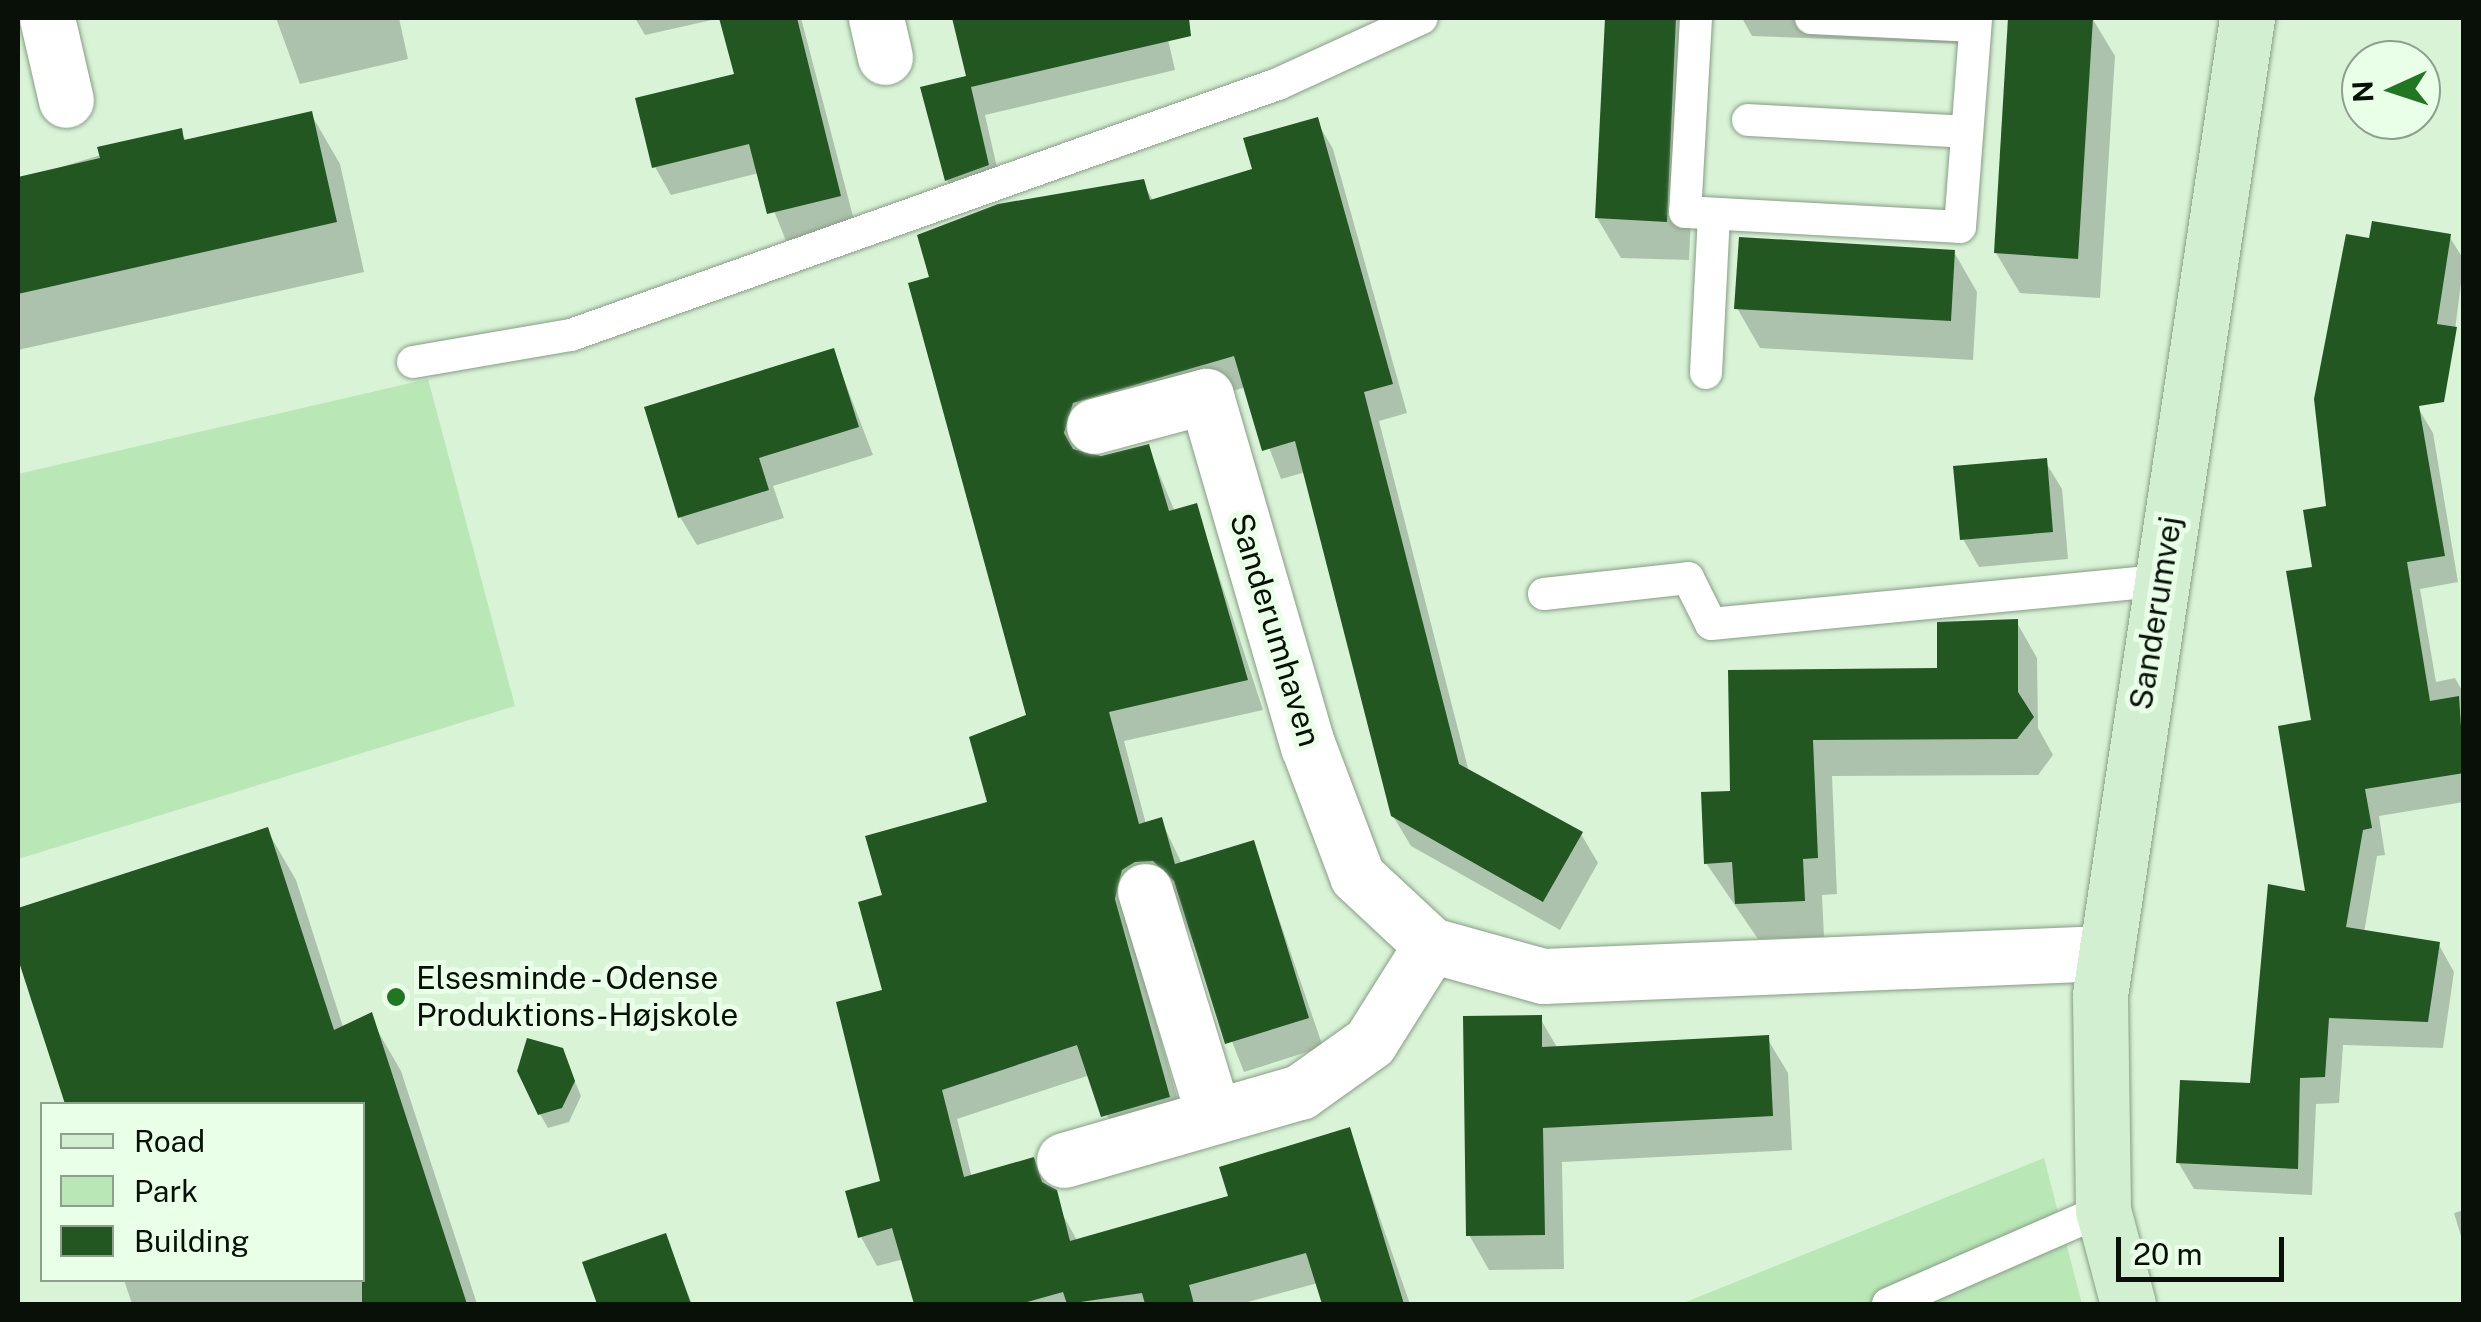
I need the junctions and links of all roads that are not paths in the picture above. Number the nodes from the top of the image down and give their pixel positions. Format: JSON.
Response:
{"nodes":[{"id":1,"x":47,"y":18,"type":"edge"},
{"id":2,"x":1422,"y":18,"type":"edge"},
{"id":3,"x":1696,"y":18,"type":"edge"},
{"id":4,"x":1811,"y":18,"type":"edge"},
{"id":5,"x":2247,"y":18,"type":"edge"},
{"id":6,"x":1976,"y":22,"type":"edge"},
{"id":7,"x":66,"y":100,"type":"dead end"},
{"id":8,"x":1748,"y":120,"type":"dead end"},
{"id":9,"x":1967,"y":132,"type":"junction"},
{"id":10,"x":1714,"y":214,"type":"junction"},
{"id":11,"x":413,"y":362,"type":"dead end"},
{"id":12,"x":1706,"y":372,"type":"dead end"},
{"id":13,"x":1094,"y":426,"type":"dead end"},
{"id":14,"x":2161,"y":581,"type":"junction"},
{"id":15,"x":1544,"y":594,"type":"dead end"},
{"id":16,"x":1144,"y":891,"type":"dead end"},
{"id":17,"x":1431,"y":945,"type":"junction"},
{"id":18,"x":2104,"y":952,"type":"junction"},
{"id":19,"x":1214,"y":1116,"type":"junction"},
{"id":20,"x":1064,"y":1160,"type":"dead end"},
{"id":21,"x":2103,"y":1210,"type":"junction"},
{"id":22,"x":1888,"y":1304,"type":"edge"},
{"id":23,"x":2128,"y":1304,"type":"edge"}],
"edges":[{"from":1,"to":7,"type":"street"},
{"from":2,"to":11,"type":"lane"},
{"from":3,"to":10,"type":"lane"},
{"from":4,"to":6,"type":"lane"},
{"from":5,"to":14,"type":"street","name":"Sanderumvej"},
{"from":6,"to":9,"type":"lane"},
{"from":8,"to":9,"type":"lane"},
{"from":9,"to":10,"type":"lane"},
{"from":10,"to":12,"type":"lane"},
{"from":13,"to":17,"type":"street","name":"Sanderumhaven"},
{"from":14,"to":15,"type":"lane"},
{"from":14,"to":18,"type":"street","name":"Sanderumvej"},
{"from":16,"to":19,"type":"street"},
{"from":17,"to":18,"type":"street","name":"Sanderumhaven"},
{"from":17,"to":19,"type":"street"},
{"from":18,"to":21,"type":"street","name":"Sanderumvej"},
{"from":19,"to":20,"type":"street"},
{"from":21,"to":22,"type":"lane"},
{"from":21,"to":23,"type":"street","name":"Sanderumvej"}]}
